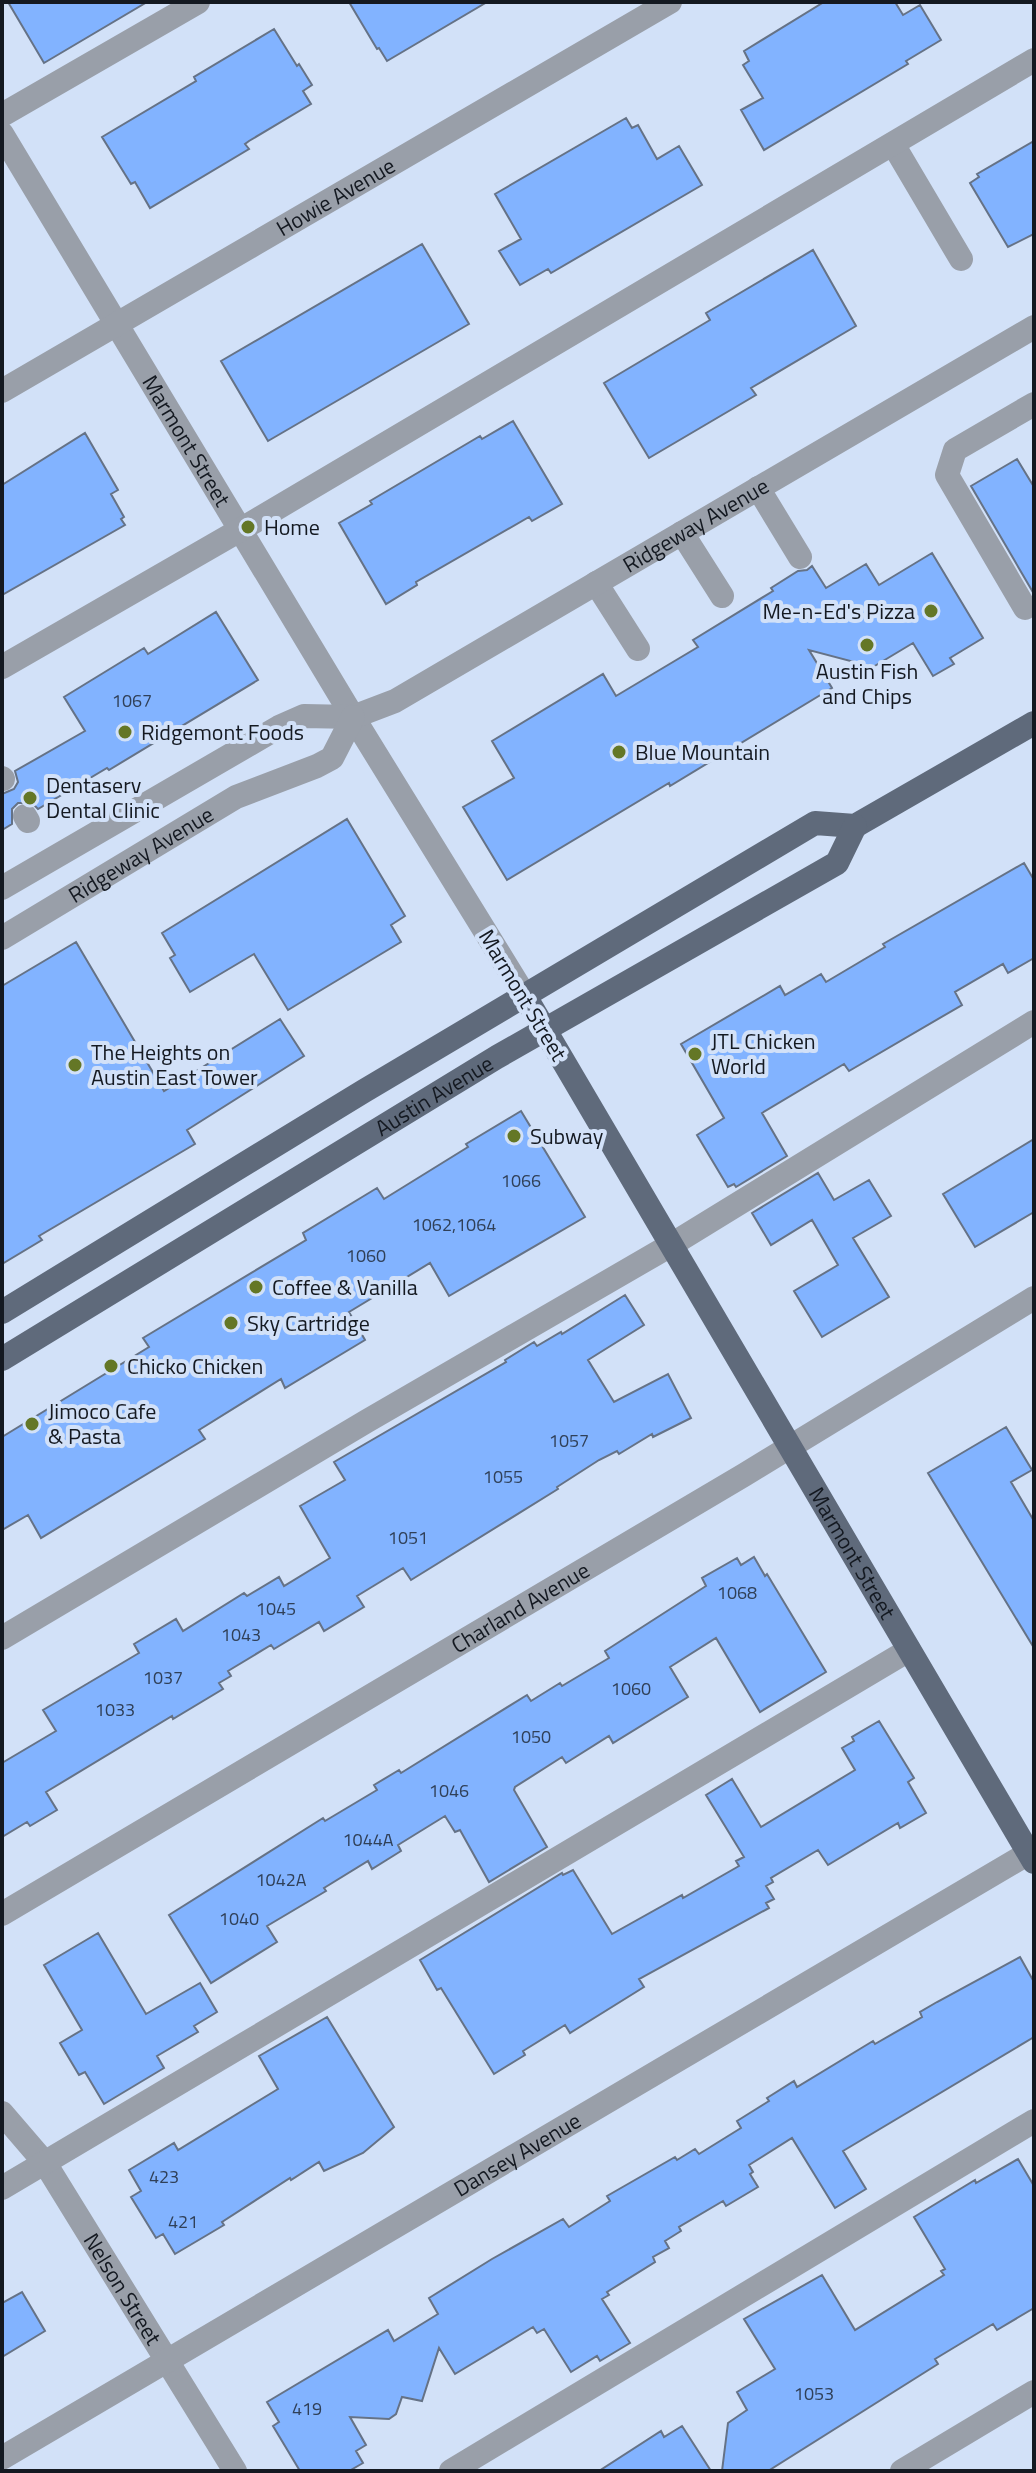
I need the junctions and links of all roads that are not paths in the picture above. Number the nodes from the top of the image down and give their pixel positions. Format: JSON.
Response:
{"nodes":[{"id":1,"x":198,"y":2,"type":"edge"},
{"id":2,"x":670,"y":2,"type":"edge"},
{"id":3,"x":1034,"y":60,"type":"edge"},
{"id":4,"x":2,"y":115,"type":"edge"},
{"id":5,"x":2,"y":134,"type":"edge"},
{"id":6,"x":893,"y":144,"type":"junction"},
{"id":7,"x":961,"y":259,"type":"dead end"},
{"id":8,"x":116,"y":326,"type":"junction"},
{"id":9,"x":1034,"y":327,"type":"edge"},
{"id":10,"x":2,"y":391,"type":"edge"},
{"id":11,"x":1033,"y":406,"type":"edge"},
{"id":12,"x":758,"y":488,"type":"junction"},
{"id":13,"x":240,"y":530,"type":"junction"},
{"id":14,"x":682,"y":533,"type":"junction"},
{"id":15,"x":800,"y":557,"type":"dead end"},
{"id":16,"x":596,"y":583,"type":"junction"},
{"id":17,"x":722,"y":596,"type":"dead end"},
{"id":18,"x":1025,"y":608,"type":"dead end"},
{"id":19,"x":638,"y":649,"type":"dead end"},
{"id":20,"x":2,"y":667,"type":"edge"},
{"id":21,"x":353,"y":717,"type":"junction"},
{"id":22,"x":1034,"y":723,"type":"edge"},
{"id":23,"x":855,"y":826,"type":"junction"},
{"id":24,"x":2,"y":888,"type":"edge"},
{"id":25,"x":2,"y":938,"type":"edge"},
{"id":26,"x":525,"y":996,"type":"junction"},
{"id":27,"x":1034,"y":1022,"type":"edge"},
{"id":28,"x":545,"y":1029,"type":"junction"},
{"id":29,"x":671,"y":1245,"type":"junction"},
{"id":30,"x":1034,"y":1298,"type":"edge"},
{"id":31,"x":2,"y":1312,"type":"edge"},
{"id":32,"x":2,"y":1359,"type":"edge"},
{"id":33,"x":791,"y":1447,"type":"junction"},
{"id":34,"x":2,"y":1638,"type":"edge"},
{"id":35,"x":909,"y":1650,"type":"junction"},
{"id":36,"x":1032,"y":1855,"type":"edge"},
{"id":37,"x":2,"y":1914,"type":"edge"},
{"id":38,"x":2,"y":2113,"type":"edge"},
{"id":39,"x":1034,"y":2121,"type":"edge"},
{"id":40,"x":45,"y":2163,"type":"junction"},
{"id":41,"x":2,"y":2188,"type":"edge"},
{"id":42,"x":167,"y":2359,"type":"junction"},
{"id":43,"x":1034,"y":2392,"type":"edge"},
{"id":44,"x":2,"y":2458,"type":"edge"},
{"id":45,"x":235,"y":2471,"type":"edge"},
{"id":46,"x":451,"y":2471,"type":"edge"},
{"id":47,"x":902,"y":2471,"type":"edge"}],
"edges":[{"from":1,"to":4,"type":"street"},
{"from":2,"to":8,"type":"street","name":"Howie Avenue"},
{"from":3,"to":6,"type":"street"},
{"from":5,"to":8,"type":"street","name":"Marmont Street"},
{"from":6,"to":7,"type":"street"},
{"from":6,"to":13,"type":"street"},
{"from":8,"to":10,"type":"street","name":"Howie Avenue"},
{"from":8,"to":13,"type":"street","name":"Marmont Street"},
{"from":9,"to":12,"type":"street","name":"Ridgeway Avenue"},
{"from":11,"to":18,"type":"street"},
{"from":12,"to":14,"type":"street","name":"Ridgeway Avenue"},
{"from":12,"to":15,"type":"street"},
{"from":13,"to":20,"type":"street"},
{"from":13,"to":21,"type":"street","name":"Marmont Street"},
{"from":14,"to":16,"type":"street","name":"Ridgeway Avenue"},
{"from":14,"to":17,"type":"street"},
{"from":16,"to":19,"type":"street"},
{"from":16,"to":21,"type":"street","name":"Ridgeway Avenue"},
{"from":21,"to":24,"type":"street","name":"Ridgeway Avenue"},
{"from":21,"to":25,"type":"street","name":"Ridgeway Avenue"},
{"from":21,"to":26,"type":"street","name":"Marmont Street"},
{"from":22,"to":23,"type":"main road"},
{"from":23,"to":26,"type":"main road","name":"Austin Avenue"},
{"from":23,"to":28,"type":"main road","name":"Austin Avenue"},
{"from":26,"to":28,"type":"main road","name":"Marmont Street"},
{"from":26,"to":31,"type":"main road","name":"Austin Avenue"},
{"from":27,"to":29,"type":"street"},
{"from":28,"to":29,"type":"main road","name":"Marmont Street"},
{"from":28,"to":32,"type":"main road","name":"Austin Avenue"},
{"from":29,"to":33,"type":"main road","name":"Marmont Street"},
{"from":29,"to":34,"type":"street"},
{"from":30,"to":33,"type":"street","name":"Charland Avenue"},
{"from":33,"to":35,"type":"main road","name":"Marmont Street"},
{"from":33,"to":37,"type":"street","name":"Charland Avenue"},
{"from":35,"to":36,"type":"main road","name":"Marmont Street"},
{"from":35,"to":40,"type":"street"},
{"from":36,"to":42,"type":"street","name":"Dansey Avenue"},
{"from":38,"to":40,"type":"street","name":"Nelson Street"},
{"from":39,"to":46,"type":"street"},
{"from":40,"to":41,"type":"street"},
{"from":40,"to":42,"type":"street","name":"Nelson Street"},
{"from":42,"to":44,"type":"street","name":"Dansey Avenue"},
{"from":42,"to":45,"type":"street","name":"Nelson Street"},
{"from":43,"to":47,"type":"street"}]}
